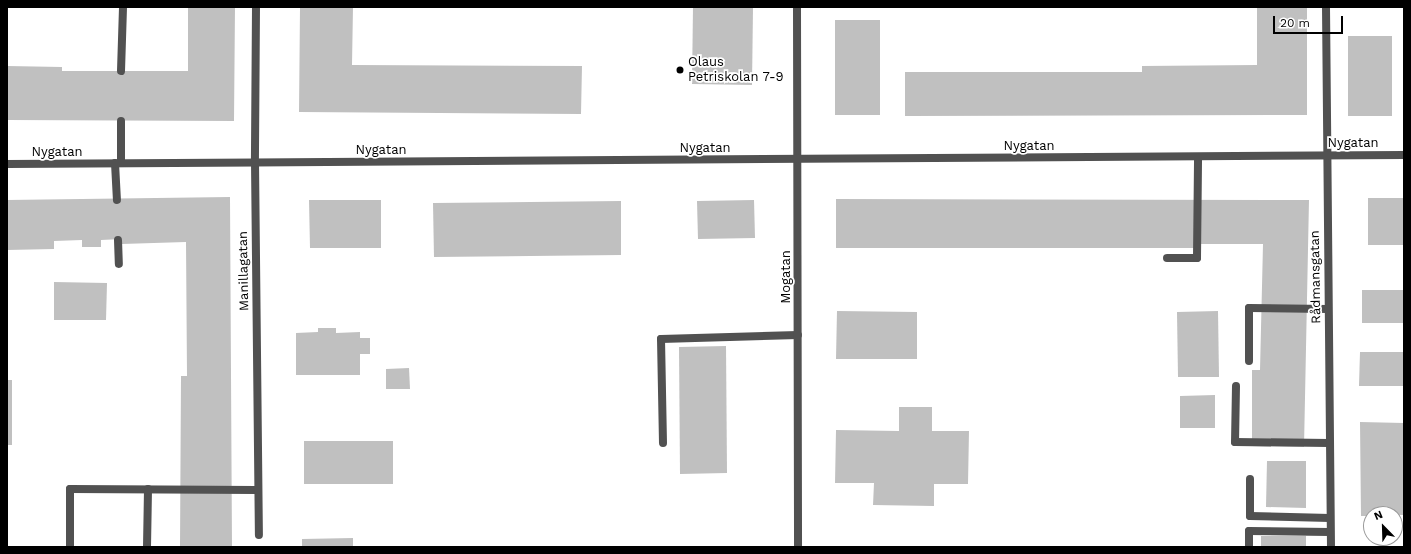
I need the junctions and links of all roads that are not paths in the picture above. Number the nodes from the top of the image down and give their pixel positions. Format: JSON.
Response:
{"nodes":[{"id":1,"x":123,"y":7,"type":"edge"},
{"id":2,"x":256,"y":7,"type":"edge"},
{"id":3,"x":797,"y":7,"type":"edge"},
{"id":4,"x":1326,"y":7,"type":"edge"},
{"id":5,"x":121,"y":71,"type":"dead end"},
{"id":6,"x":121,"y":121,"type":"dead end"},
{"id":7,"x":1404,"y":155,"type":"edge"},
{"id":8,"x":1326,"y":156,"type":"junction"},
{"id":9,"x":1198,"y":157,"type":"junction"},
{"id":10,"x":797,"y":159,"type":"junction"},
{"id":11,"x":255,"y":162,"type":"junction"},
{"id":12,"x":118,"y":163,"type":"junction"},
{"id":13,"x":7,"y":164,"type":"edge"},
{"id":14,"x":116,"y":200,"type":"dead end"},
{"id":15,"x":118,"y":240,"type":"dead end"},
{"id":16,"x":1167,"y":258,"type":"dead end"},
{"id":17,"x":119,"y":264,"type":"dead end"},
{"id":18,"x":1328,"y":309,"type":"junction"},
{"id":19,"x":798,"y":334,"type":"junction"},
{"id":20,"x":1249,"y":361,"type":"dead end"},
{"id":21,"x":1236,"y":386,"type":"dead end"},
{"id":22,"x":663,"y":443,"type":"dead end"},
{"id":23,"x":1329,"y":443,"type":"junction"},
{"id":24,"x":1250,"y":479,"type":"dead end"},
{"id":25,"x":148,"y":489,"type":"junction"},
{"id":26,"x":258,"y":490,"type":"junction"},
{"id":27,"x":1330,"y":518,"type":"junction"},
{"id":28,"x":1330,"y":532,"type":"junction"},
{"id":29,"x":259,"y":535,"type":"dead end"},
{"id":30,"x":70,"y":547,"type":"edge"},
{"id":31,"x":147,"y":547,"type":"edge"},
{"id":32,"x":798,"y":547,"type":"edge"},
{"id":33,"x":1249,"y":547,"type":"edge"},
{"id":34,"x":1331,"y":547,"type":"edge"}],
"edges":[{"from":1,"to":5,"type":"street"},
{"from":2,"to":11,"type":"street","name":"Manillagatan"},
{"from":3,"to":10,"type":"street","name":"Mogatan"},
{"from":4,"to":8,"type":"street","name":"Rådmansgatan"},
{"from":6,"to":12,"type":"street"},
{"from":7,"to":8,"type":"street","name":"Nygatan"},
{"from":8,"to":9,"type":"street","name":"Nygatan"},
{"from":8,"to":18,"type":"street","name":"Rådmansgatan"},
{"from":9,"to":10,"type":"street","name":"Nygatan"},
{"from":9,"to":16,"type":"street"},
{"from":10,"to":11,"type":"street","name":"Nygatan"},
{"from":10,"to":19,"type":"street","name":"Mogatan"},
{"from":11,"to":12,"type":"street","name":"Nygatan"},
{"from":11,"to":26,"type":"street","name":"Manillagatan"},
{"from":12,"to":13,"type":"street","name":"Nygatan"},
{"from":12,"to":14,"type":"street"},
{"from":15,"to":17,"type":"street"},
{"from":18,"to":20,"type":"street"},
{"from":18,"to":23,"type":"street","name":"Rådmansgatan"},
{"from":19,"to":22,"type":"street"},
{"from":19,"to":32,"type":"street","name":"Mogatan"},
{"from":21,"to":23,"type":"street"},
{"from":23,"to":27,"type":"street","name":"Rådmansgatan"},
{"from":24,"to":27,"type":"street"},
{"from":25,"to":26,"type":"street"},
{"from":25,"to":30,"type":"street"},
{"from":25,"to":31,"type":"street"},
{"from":26,"to":29,"type":"street","name":"Manillagatan"},
{"from":27,"to":28,"type":"street","name":"Rådmansgatan"},
{"from":28,"to":33,"type":"street"},
{"from":28,"to":34,"type":"street","name":"Rådmansgatan"}]}
